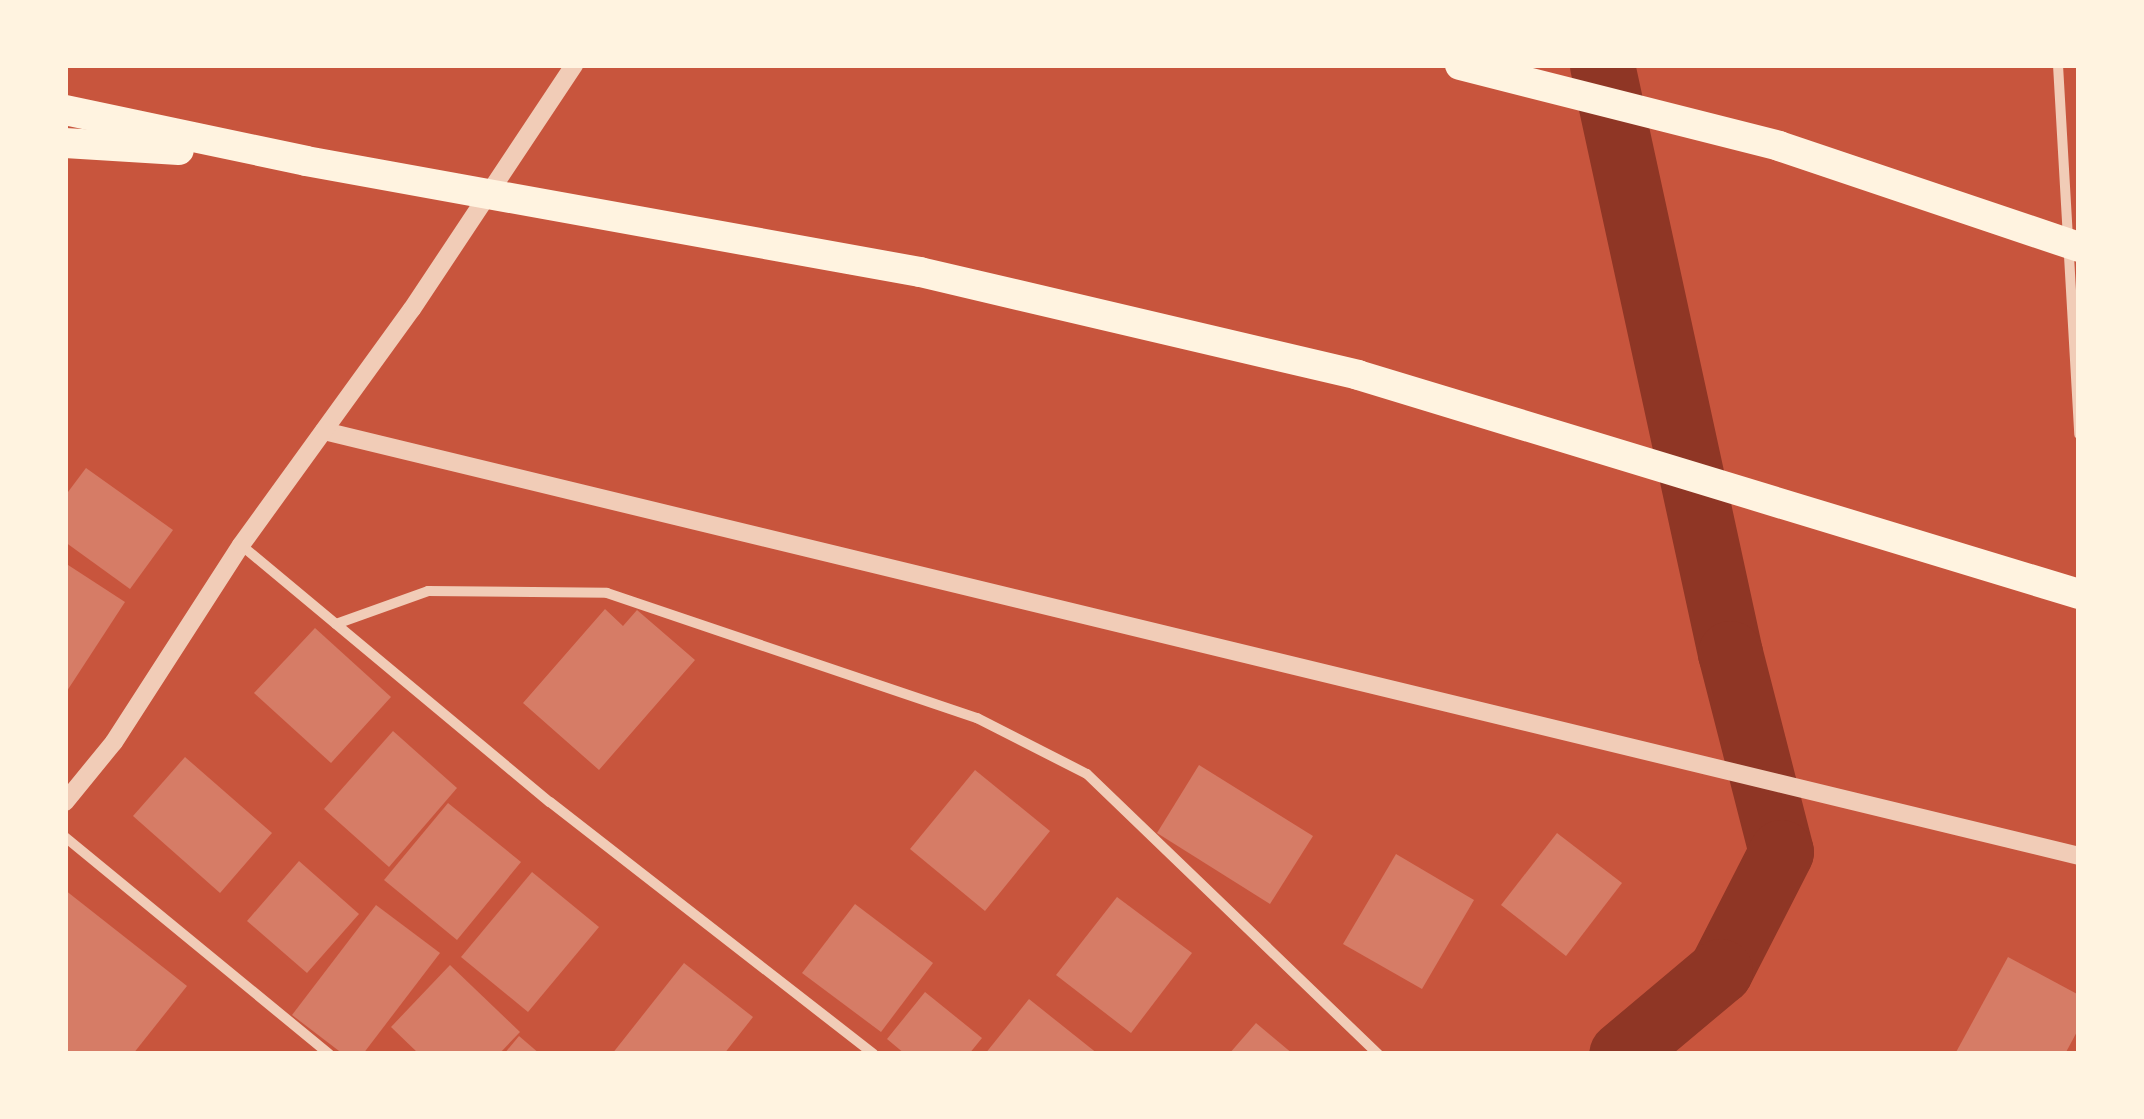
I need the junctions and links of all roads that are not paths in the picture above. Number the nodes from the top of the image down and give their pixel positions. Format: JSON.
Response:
{"nodes":[{"id":1,"x":574,"y":65,"type":"edge"},
{"id":2,"x":1460,"y":65,"type":"edge"},
{"id":3,"x":2058,"y":65,"type":"edge"},
{"id":4,"x":65,"y":110,"type":"edge"},
{"id":5,"x":65,"y":143,"type":"edge"},
{"id":6,"x":306,"y":161,"type":"junction"},
{"id":7,"x":2079,"y":247,"type":"edge"},
{"id":8,"x":324,"y":431,"type":"junction"},
{"id":9,"x":2079,"y":434,"type":"edge"},
{"id":10,"x":241,"y":545,"type":"junction"},
{"id":11,"x":2079,"y":594,"type":"edge"},
{"id":12,"x":336,"y":624,"type":"junction"},
{"id":13,"x":65,"y":802,"type":"edge"},
{"id":14,"x":65,"y":837,"type":"edge"},
{"id":15,"x":2079,"y":856,"type":"edge"},
{"id":16,"x":329,"y":1054,"type":"edge"},
{"id":17,"x":874,"y":1054,"type":"edge"},
{"id":18,"x":1378,"y":1054,"type":"edge"}],
"edges":[{"from":1,"to":8,"type":"street"},
{"from":2,"to":7,"type":"highway"},
{"from":3,"to":9,"type":"street"},
{"from":4,"to":6,"type":"highway"},
{"from":5,"to":6,"type":"highway"},
{"from":6,"to":11,"type":"highway"},
{"from":8,"to":10,"type":"street"},
{"from":8,"to":15,"type":"street"},
{"from":10,"to":12,"type":"street"},
{"from":10,"to":13,"type":"street"},
{"from":12,"to":17,"type":"street"},
{"from":12,"to":18,"type":"street"},
{"from":14,"to":16,"type":"street"}]}
